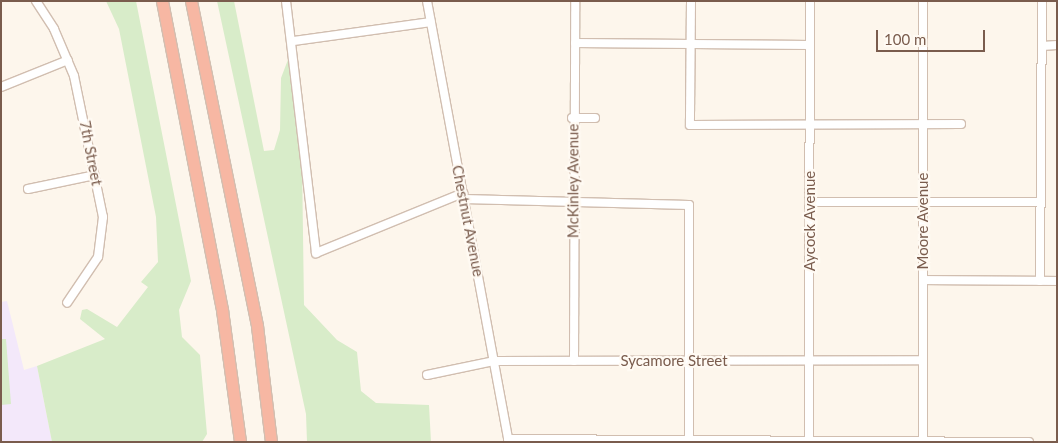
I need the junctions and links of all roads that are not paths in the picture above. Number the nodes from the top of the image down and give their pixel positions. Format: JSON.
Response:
{"nodes":[{"id":1,"x":36,"y":1,"type":"edge"},
{"id":2,"x":162,"y":1,"type":"edge"},
{"id":3,"x":191,"y":1,"type":"edge"},
{"id":4,"x":286,"y":1,"type":"edge"},
{"id":5,"x":427,"y":1,"type":"edge"},
{"id":6,"x":575,"y":1,"type":"edge"},
{"id":7,"x":691,"y":1,"type":"edge"},
{"id":8,"x":810,"y":1,"type":"edge"},
{"id":9,"x":924,"y":1,"type":"edge"},
{"id":10,"x":1042,"y":1,"type":"edge"},
{"id":11,"x":431,"y":22,"type":"junction"},
{"id":12,"x":294,"y":41,"type":"junction"},
{"id":13,"x":574,"y":43,"type":"junction"},
{"id":14,"x":692,"y":44,"type":"junction"},
{"id":15,"x":810,"y":44,"type":"junction"},
{"id":16,"x":1057,"y":45,"type":"edge"},
{"id":17,"x":1042,"y":46,"type":"junction"},
{"id":18,"x":68,"y":60,"type":"junction"},
{"id":19,"x":1,"y":86,"type":"edge"},
{"id":20,"x":572,"y":118,"type":"junction"},
{"id":21,"x":595,"y":118,"type":"dead end"},
{"id":22,"x":810,"y":121,"type":"junction"},
{"id":23,"x":923,"y":124,"type":"junction"},
{"id":24,"x":961,"y":124,"type":"dead end"},
{"id":25,"x":95,"y":175,"type":"junction"},
{"id":26,"x":28,"y":189,"type":"dead end"},
{"id":27,"x":463,"y":196,"type":"junction"},
{"id":28,"x":810,"y":202,"type":"junction"},
{"id":29,"x":1041,"y":202,"type":"junction"},
{"id":30,"x":923,"y":203,"type":"junction"},
{"id":31,"x":572,"y":204,"type":"junction"},
{"id":32,"x":923,"y":280,"type":"junction"},
{"id":33,"x":1040,"y":281,"type":"junction"},
{"id":34,"x":1057,"y":281,"type":"edge"},
{"id":35,"x":67,"y":303,"type":"dead end"},
{"id":36,"x":574,"y":360,"type":"junction"},
{"id":37,"x":692,"y":360,"type":"junction"},
{"id":38,"x":810,"y":360,"type":"junction"},
{"id":39,"x":923,"y":360,"type":"junction"},
{"id":40,"x":494,"y":361,"type":"junction"},
{"id":41,"x":427,"y":375,"type":"dead end"},
{"id":42,"x":508,"y":440,"type":"edge"},
{"id":43,"x":689,"y":440,"type":"junction"},
{"id":44,"x":810,"y":440,"type":"edge"},
{"id":45,"x":923,"y":441,"type":"edge"},
{"id":46,"x":240,"y":442,"type":"edge"},
{"id":47,"x":271,"y":442,"type":"edge"},
{"id":48,"x":1029,"y":442,"type":"edge"}],
"edges":[{"from":1,"to":18,"type":"street","name":"7th Street"},
{"from":2,"to":46,"type":"highway"},
{"from":3,"to":47,"type":"highway"},
{"from":4,"to":12,"type":"street"},
{"from":5,"to":11,"type":"street","name":"Chestnut Avenue"},
{"from":6,"to":13,"type":"street","name":"McKinley Avenue"},
{"from":7,"to":14,"type":"street"},
{"from":8,"to":15,"type":"street","name":"Aycock Avenue"},
{"from":9,"to":23,"type":"street","name":"Moore Avenue"},
{"from":10,"to":17,"type":"street"},
{"from":11,"to":12,"type":"street"},
{"from":11,"to":27,"type":"street","name":"Chestnut Avenue"},
{"from":12,"to":27,"type":"street"},
{"from":13,"to":14,"type":"street"},
{"from":13,"to":20,"type":"street","name":"McKinley Avenue"},
{"from":14,"to":15,"type":"street"},
{"from":14,"to":22,"type":"street"},
{"from":15,"to":22,"type":"street","name":"Aycock Avenue"},
{"from":16,"to":17,"type":"street"},
{"from":17,"to":29,"type":"street"},
{"from":18,"to":19,"type":"street"},
{"from":18,"to":25,"type":"street","name":"7th Street"},
{"from":20,"to":21,"type":"street"},
{"from":20,"to":31,"type":"street","name":"McKinley Avenue"},
{"from":22,"to":23,"type":"street"},
{"from":22,"to":28,"type":"street","name":"Aycock Avenue"},
{"from":23,"to":24,"type":"street"},
{"from":23,"to":30,"type":"street","name":"Moore Avenue"},
{"from":25,"to":26,"type":"street"},
{"from":25,"to":35,"type":"street","name":"7th Street"},
{"from":27,"to":31,"type":"street"},
{"from":27,"to":40,"type":"street","name":"Chestnut Avenue"},
{"from":28,"to":30,"type":"street"},
{"from":28,"to":38,"type":"street","name":"Aycock Avenue"},
{"from":29,"to":30,"type":"street"},
{"from":29,"to":33,"type":"street"},
{"from":30,"to":32,"type":"street","name":"Moore Avenue"},
{"from":31,"to":36,"type":"street","name":"McKinley Avenue"},
{"from":31,"to":37,"type":"street"},
{"from":32,"to":33,"type":"street"},
{"from":32,"to":39,"type":"street","name":"Moore Avenue"},
{"from":33,"to":34,"type":"street"},
{"from":36,"to":37,"type":"street","name":"Sycamore Street"},
{"from":36,"to":40,"type":"street","name":"Sycamore Street"},
{"from":37,"to":38,"type":"street","name":"Sycamore Street"},
{"from":37,"to":43,"type":"street"},
{"from":38,"to":39,"type":"street","name":"Sycamore Street"},
{"from":38,"to":44,"type":"street","name":"Aycock Avenue"},
{"from":39,"to":45,"type":"street","name":"Moore Avenue"},
{"from":40,"to":41,"type":"street","name":"Sycamore Street"},
{"from":40,"to":42,"type":"street","name":"Chestnut Avenue"},
{"from":42,"to":43,"type":"street"},
{"from":43,"to":44,"type":"street"},
{"from":44,"to":45,"type":"street"},
{"from":45,"to":48,"type":"street"}]}
